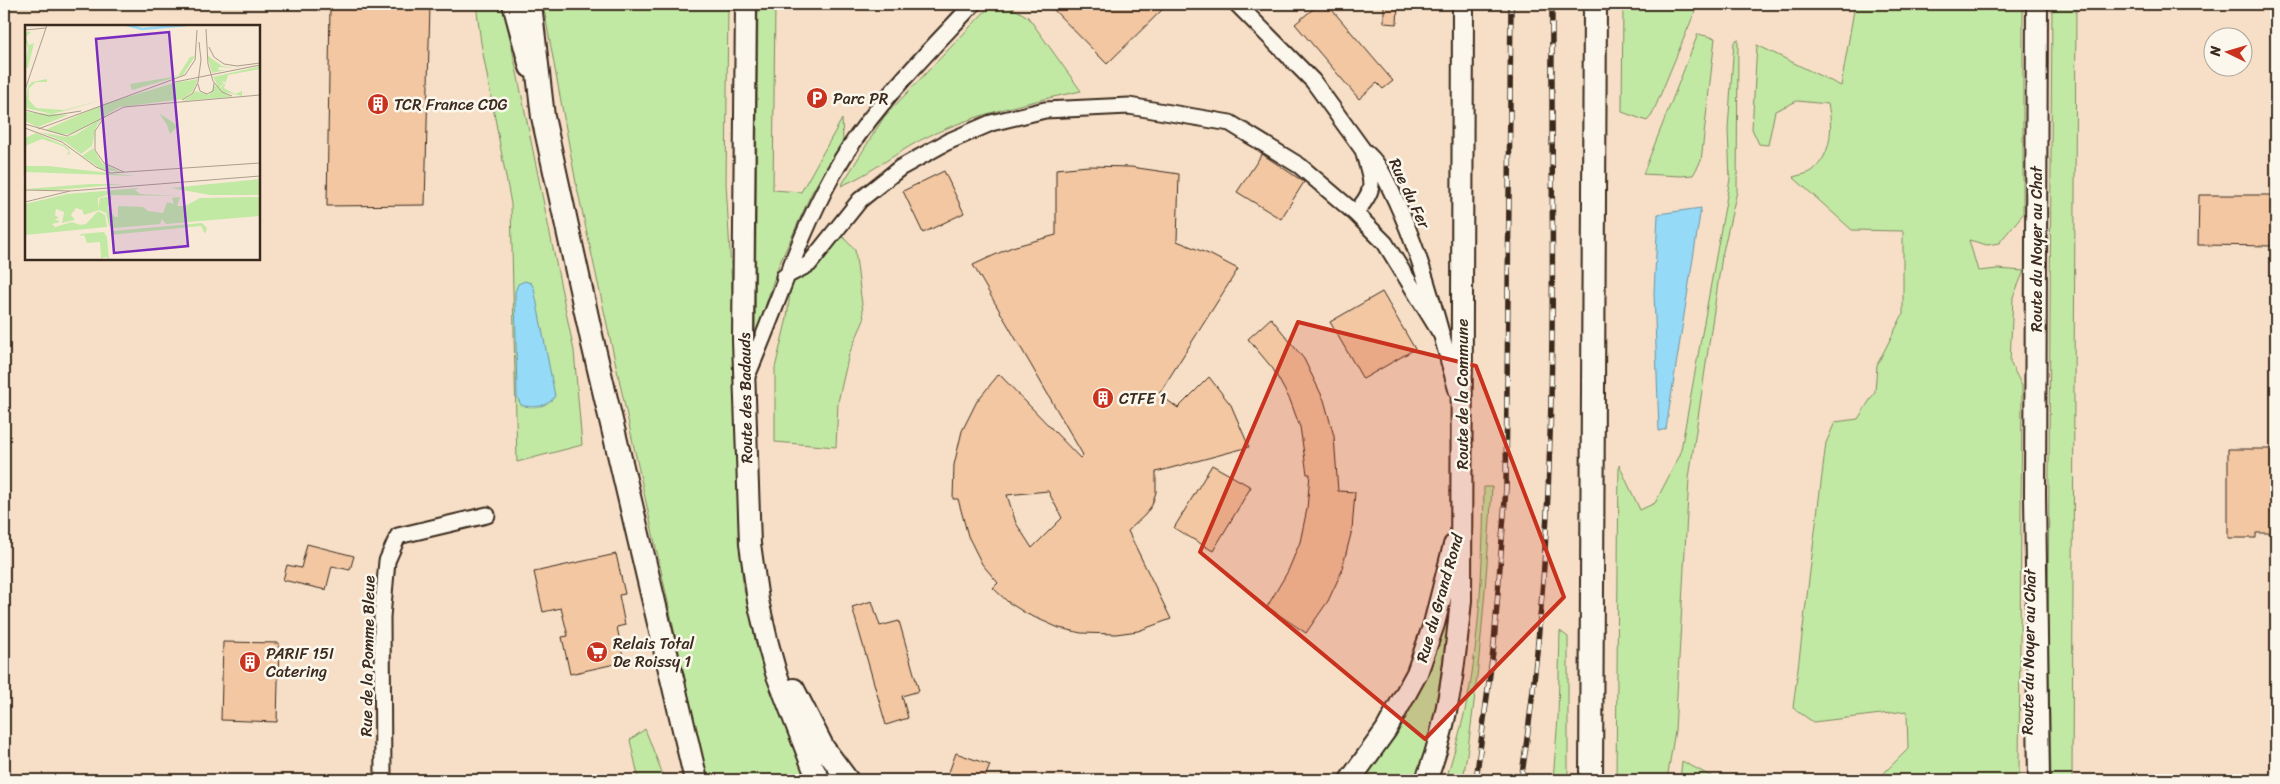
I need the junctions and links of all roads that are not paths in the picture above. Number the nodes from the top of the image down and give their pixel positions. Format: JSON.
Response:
{"nodes":[{"id":1,"x":513,"y":4,"type":"edge"},
{"id":2,"x":530,"y":4,"type":"edge"},
{"id":3,"x":746,"y":4,"type":"edge"},
{"id":4,"x":973,"y":4,"type":"edge"},
{"id":5,"x":1237,"y":4,"type":"edge"},
{"id":6,"x":1463,"y":4,"type":"edge"},
{"id":7,"x":1595,"y":4,"type":"edge"},
{"id":8,"x":2038,"y":4,"type":"edge"},
{"id":9,"x":543,"y":117,"type":"junction"},
{"id":10,"x":1363,"y":150,"type":"junction"},
{"id":11,"x":1355,"y":213,"type":"junction"},
{"id":12,"x":784,"y":277,"type":"junction"},
{"id":13,"x":1441,"y":334,"type":"junction"},
{"id":14,"x":745,"y":380,"type":"junction"},
{"id":15,"x":1462,"y":412,"type":"junction"},
{"id":16,"x":2035,"y":494,"type":"junction"},
{"id":17,"x":487,"y":515,"type":"dead end"},
{"id":18,"x":1462,"y":517,"type":"junction"},
{"id":19,"x":768,"y":644,"type":"junction"},
{"id":20,"x":383,"y":780,"type":"edge"},
{"id":21,"x":696,"y":780,"type":"edge"},
{"id":22,"x":820,"y":780,"type":"edge"},
{"id":23,"x":848,"y":780,"type":"edge"},
{"id":24,"x":1350,"y":780,"type":"edge"},
{"id":25,"x":1426,"y":780,"type":"edge"},
{"id":26,"x":1591,"y":780,"type":"edge"},
{"id":27,"x":2027,"y":780,"type":"edge"},
{"id":28,"x":2039,"y":780,"type":"edge"}],
"edges":[{"from":1,"to":9,"type":"main road"},
{"from":2,"to":9,"type":"main road"},
{"from":3,"to":14,"type":"main road","name":"Route des Badauds"},
{"from":4,"to":12,"type":"street"},
{"from":5,"to":10,"type":"street","name":"Rue du Fer"},
{"from":6,"to":15,"type":"main road","name":"Route de la Commune"},
{"from":7,"to":26,"type":"main road"},
{"from":8,"to":16,"type":"main road","name":"Route du Noyer au Chat"},
{"from":9,"to":21,"type":"main road"},
{"from":10,"to":11,"type":"street"},
{"from":10,"to":13,"type":"street","name":"Rue du Fer"},
{"from":11,"to":12,"type":"street"},
{"from":11,"to":13,"type":"street"},
{"from":12,"to":14,"type":"street"},
{"from":13,"to":15,"type":"street","name":"Rue du Fer"},
{"from":14,"to":19,"type":"main road","name":"Route des Badauds"},
{"from":15,"to":18,"type":"main road","name":"Route de la Commune"},
{"from":16,"to":27,"type":"main road","name":"Route du Noyer au Chat"},
{"from":16,"to":28,"type":"main road","name":"Route du Noyer au Chat"},
{"from":17,"to":20,"type":"street","name":"Rue de la Pomme Bleue"},
{"from":18,"to":24,"type":"main road","name":"Rue du Grand Rond"},
{"from":18,"to":25,"type":"main road","name":"Route de la Commune"},
{"from":19,"to":22,"type":"main road","name":"Route des Badauds"},
{"from":19,"to":23,"type":"main road"}]}
